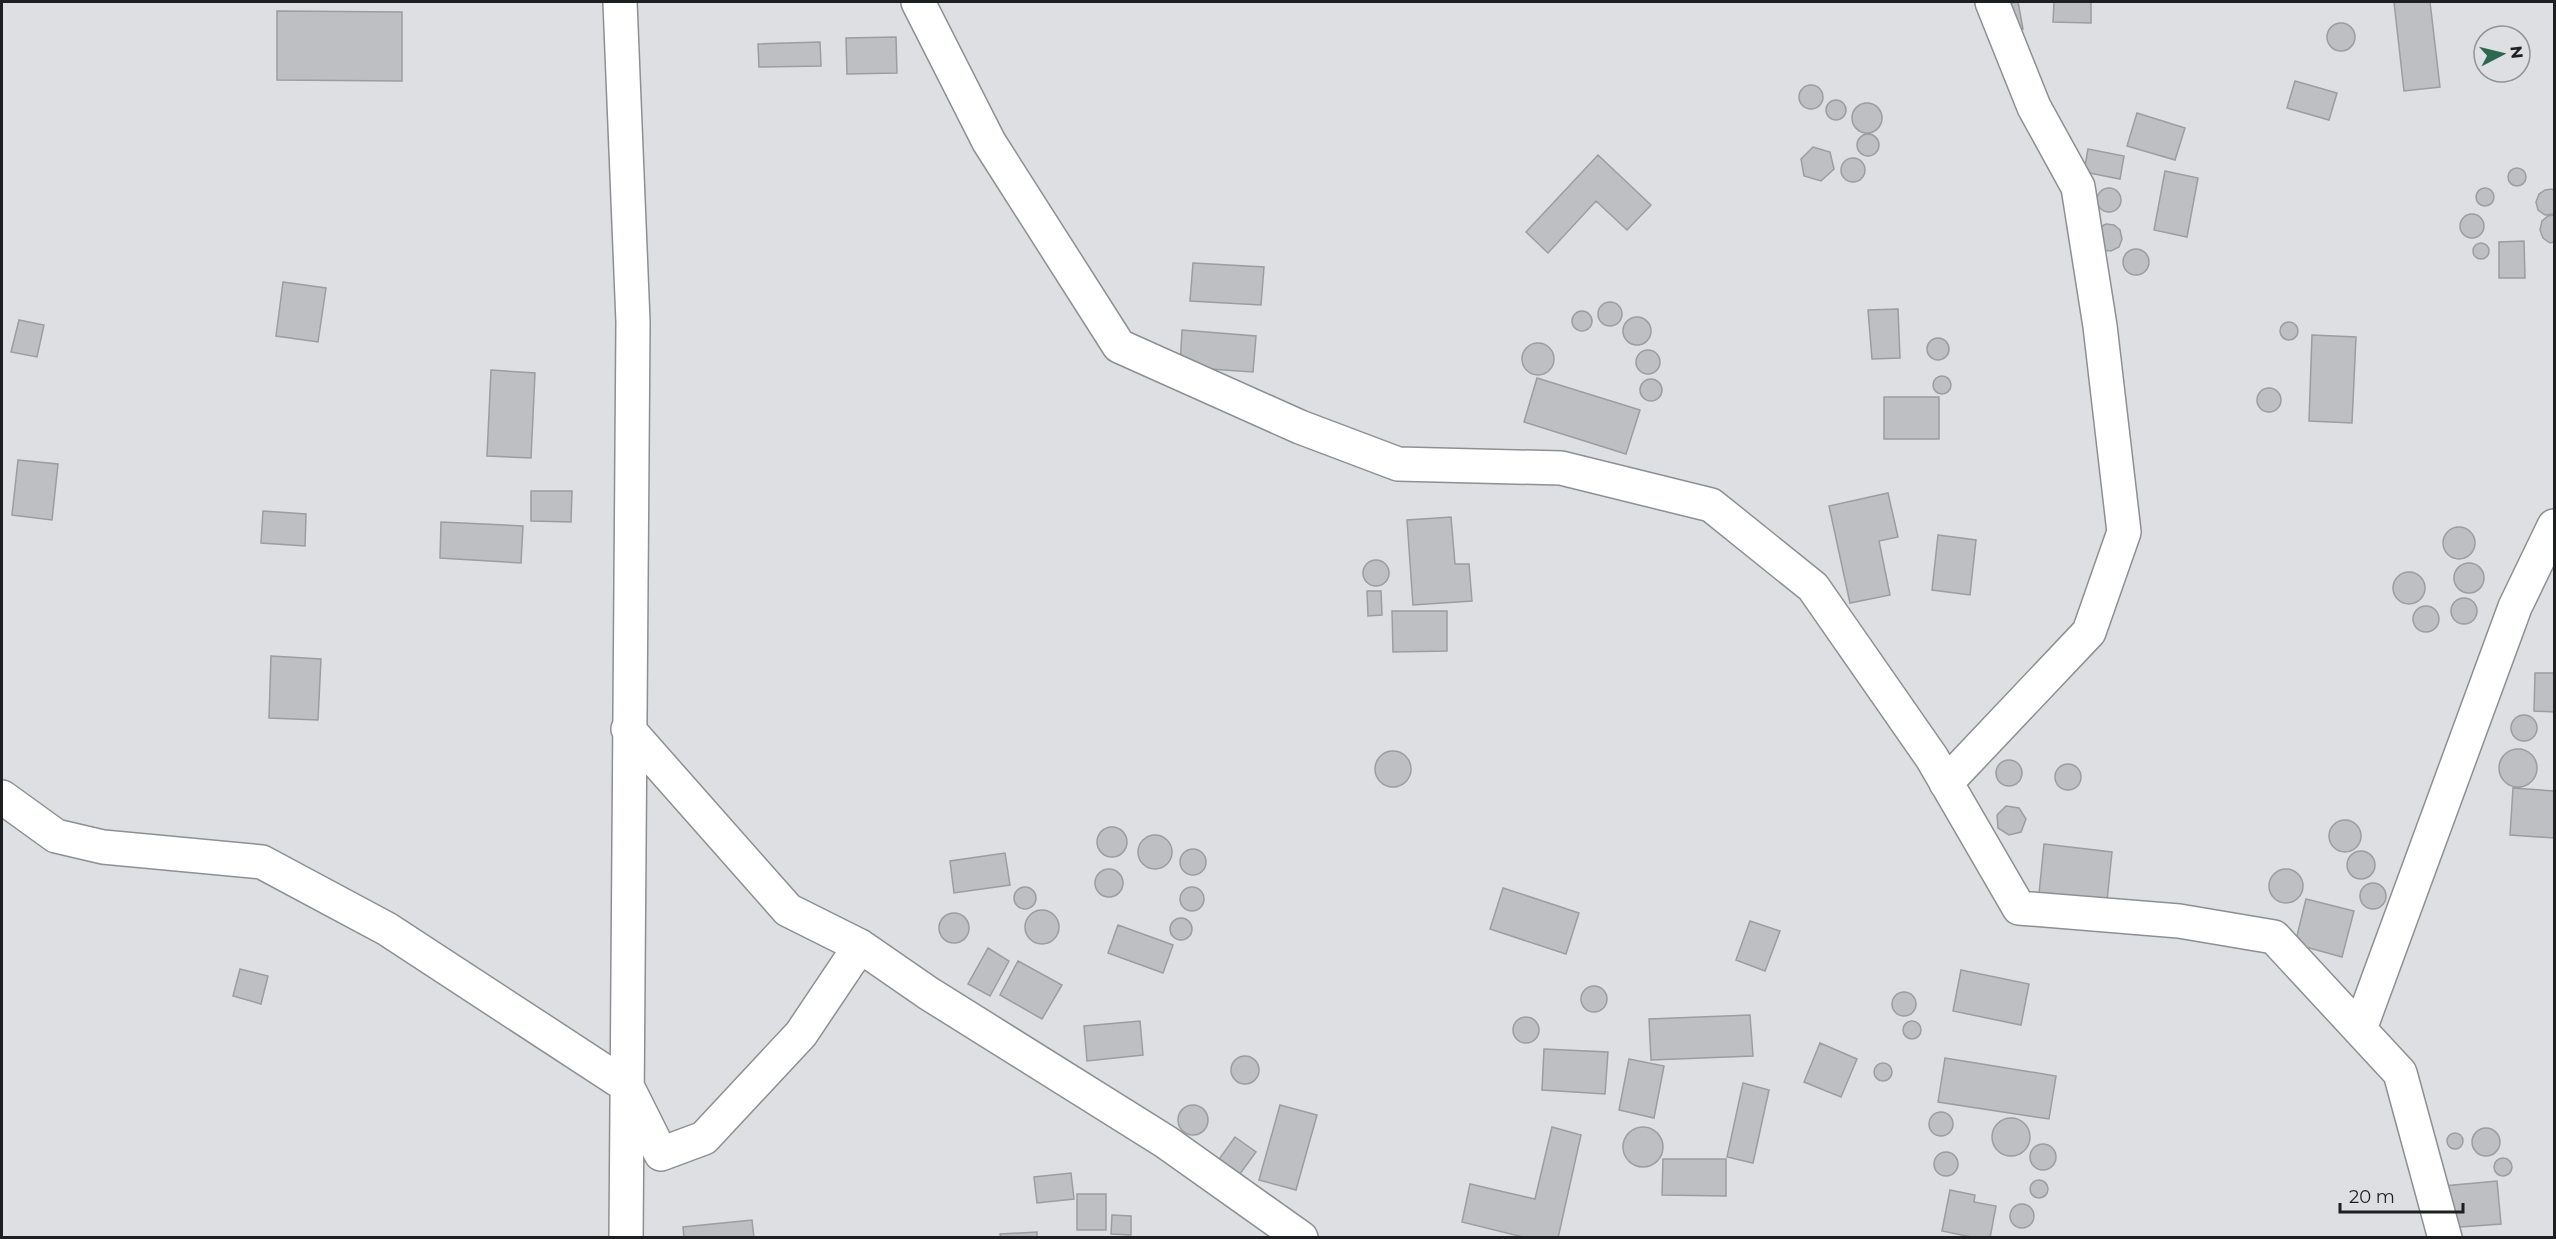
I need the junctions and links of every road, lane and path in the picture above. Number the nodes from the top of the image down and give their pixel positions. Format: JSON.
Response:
{"nodes":[{"id":1,"x":620,"y":2,"type":"edge"},
{"id":2,"x":918,"y":2,"type":"edge"},
{"id":3,"x":1992,"y":2,"type":"edge"},
{"id":4,"x":2554,"y":526,"type":"edge"},
{"id":5,"x":628,"y":729,"type":"junction"},
{"id":6,"x":1946,"y":783,"type":"junction"},
{"id":7,"x":2,"y":797,"type":"edge"},
{"id":8,"x":860,"y":946,"type":"junction"},
{"id":9,"x":2360,"y":1029,"type":"junction"},
{"id":10,"x":627,"y":1086,"type":"junction"},
{"id":11,"x":626,"y":1238,"type":"edge"},
{"id":12,"x":1301,"y":1238,"type":"edge"},
{"id":13,"x":2445,"y":1238,"type":"edge"}],
"edges":[{"from":1,"to":5,"type":"street"},
{"from":2,"to":6,"type":"street"},
{"from":3,"to":6,"type":"street"},
{"from":4,"to":9,"type":"street"},
{"from":5,"to":8,"type":"street"},
{"from":5,"to":10,"type":"street"},
{"from":6,"to":9,"type":"street"},
{"from":7,"to":10,"type":"street"},
{"from":8,"to":10,"type":"street"},
{"from":8,"to":12,"type":"street"},
{"from":9,"to":13,"type":"street"},
{"from":10,"to":11,"type":"street"}]}
